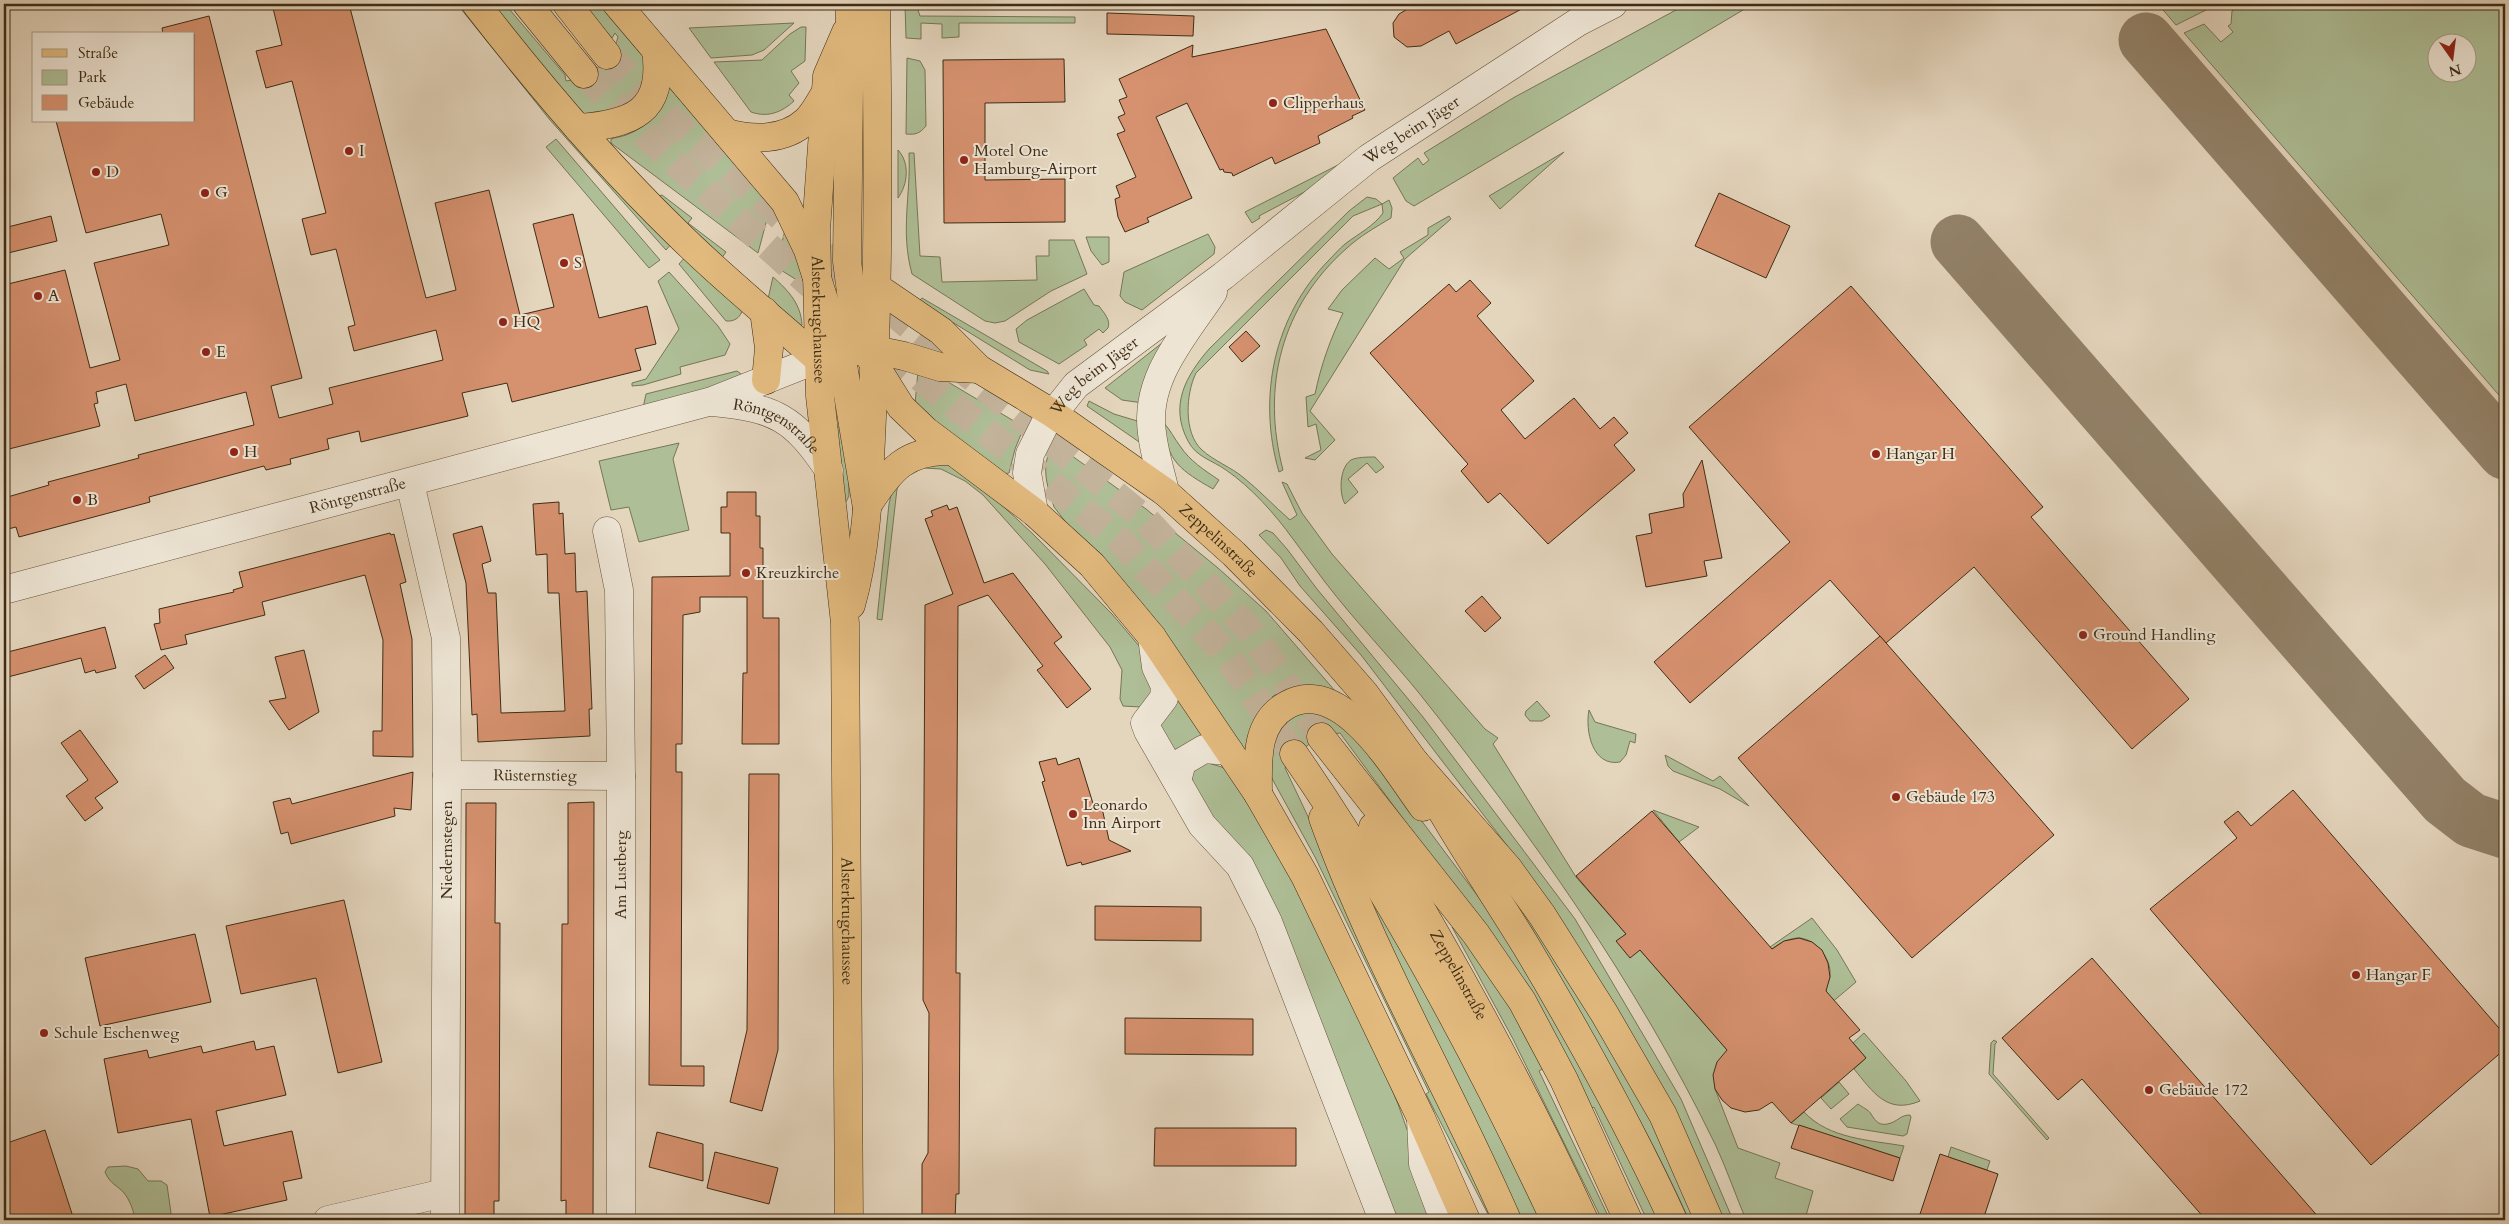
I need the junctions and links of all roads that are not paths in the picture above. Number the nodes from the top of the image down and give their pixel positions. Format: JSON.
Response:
{"nodes":[{"id":1,"x":476,"y":4,"type":"edge"},
{"id":2,"x":527,"y":4,"type":"edge"},
{"id":3,"x":567,"y":4,"type":"edge"},
{"id":4,"x":617,"y":4,"type":"edge"},
{"id":5,"x":876,"y":4,"type":"edge"},
{"id":6,"x":1613,"y":4,"type":"edge"},
{"id":7,"x":850,"y":13,"type":"edge"},
{"id":8,"x":656,"y":50,"type":"junction"},
{"id":9,"x":607,"y":55,"type":"tunnel mouth"},
{"id":10,"x":584,"y":74,"type":"tunnel mouth"},
{"id":11,"x":826,"y":92,"type":"junction"},
{"id":12,"x":578,"y":128,"type":"junction"},
{"id":13,"x":727,"y":133,"type":"junction"},
{"id":14,"x":1223,"y":276,"type":"junction"},
{"id":15,"x":817,"y":282,"type":"junction"},
{"id":16,"x":876,"y":286,"type":"junction"},
{"id":17,"x":764,"y":311,"type":"junction"},
{"id":18,"x":855,"y":356,"type":"junction"},
{"id":19,"x":979,"y":369,"type":"junction"},
{"id":20,"x":766,"y":380,"type":"junction"},
{"id":21,"x":712,"y":402,"type":"junction"},
{"id":22,"x":1052,"y":413,"type":"junction"},
{"id":23,"x":952,"y":451,"type":"junction"},
{"id":24,"x":829,"y":470,"type":"junction"},
{"id":25,"x":410,"y":483,"type":"junction"},
{"id":26,"x":1165,"y":492,"type":"junction"},
{"id":27,"x":866,"y":508,"type":"junction"},
{"id":28,"x":1034,"y":512,"type":"junction"},
{"id":29,"x":607,"y":531,"type":"dead end"},
{"id":30,"x":4,"y":590,"type":"edge"},
{"id":31,"x":845,"y":623,"type":"junction"},
{"id":32,"x":1152,"y":637,"type":"junction"},
{"id":33,"x":1229,"y":751,"type":"junction"},
{"id":34,"x":1414,"y":761,"type":"junction"},
{"id":35,"x":447,"y":775,"type":"junction"},
{"id":36,"x":621,"y":776,"type":"junction"},
{"id":37,"x":1177,"y":781,"type":"junction"},
{"id":38,"x":1258,"y":794,"type":"junction"},
{"id":39,"x":1465,"y":852,"type":"junction"},
{"id":40,"x":444,"y":1193,"type":"junction"},
{"id":41,"x":1460,"y":1216,"type":"edge"},
{"id":42,"x":328,"y":1220,"type":"edge"},
{"id":43,"x":445,"y":1220,"type":"edge"},
{"id":44,"x":621,"y":1220,"type":"edge"},
{"id":45,"x":849,"y":1220,"type":"edge"},
{"id":46,"x":1383,"y":1220,"type":"edge"},
{"id":47,"x":1507,"y":1220,"type":"edge"},
{"id":48,"x":1555,"y":1220,"type":"edge"},
{"id":49,"x":1584,"y":1220,"type":"edge"},
{"id":50,"x":1628,"y":1220,"type":"edge"},
{"id":51,"x":1673,"y":1220,"type":"edge"},
{"id":52,"x":1708,"y":1220,"type":"edge"}],
"edges":[{"from":1,"to":12,"type":"main road"},
{"from":2,"to":10,"type":"main road"},
{"from":3,"to":9,"type":"main road"},
{"from":4,"to":8,"type":"main road"},
{"from":5,"to":16,"type":"main road","name":"Alsterkrugchaussee"},
{"from":6,"to":14,"type":"street","name":"Weg beim Jäger"},
{"from":7,"to":11,"type":"main road","name":"Alsterkrugchaussee"},
{"from":7,"to":18,"type":"main road","name":"Alsterkrugchaussee"},
{"from":8,"to":12,"type":"main road"},
{"from":8,"to":13,"type":"main road"},
{"from":11,"to":13,"type":"main road"},
{"from":11,"to":15,"type":"main road","name":"Alsterkrugchaussee"},
{"from":12,"to":17,"type":"main road"},
{"from":13,"to":15,"type":"main road"},
{"from":14,"to":22,"type":"street","name":"Weg beim Jäger"},
{"from":14,"to":26,"type":"street","name":"Weg beim Jäger"},
{"from":15,"to":18,"type":"main road"},
{"from":16,"to":18,"type":"main road","name":"Alsterkrugchaussee"},
{"from":16,"to":19,"type":"main road","name":"Zeppelinstraße"},
{"from":17,"to":18,"type":"main road"},
{"from":17,"to":20,"type":"main road"},
{"from":18,"to":19,"type":"main road","name":"Zeppelinstraße"},
{"from":18,"to":20,"type":"street","name":"Röntgenstraße"},
{"from":18,"to":23,"type":"main road"},
{"from":18,"to":24,"type":"main road","name":"Alsterkrugchaussee"},
{"from":18,"to":27,"type":"main road"},
{"from":18,"to":27,"type":"main road","name":"Alsterkrugchaussee"},
{"from":19,"to":22,"type":"main road","name":"Zeppelinstraße"},
{"from":20,"to":21,"type":"street","name":"Röntgenstraße"},
{"from":21,"to":24,"type":"street","name":"Röntgenstraße"},
{"from":21,"to":25,"type":"street","name":"Röntgenstraße"},
{"from":22,"to":26,"type":"main road","name":"Zeppelinstraße"},
{"from":22,"to":28,"type":"street","name":"Weg beim Jäger"},
{"from":23,"to":27,"type":"main road"},
{"from":23,"to":28,"type":"main road"},
{"from":24,"to":31,"type":"main road","name":"Alsterkrugchaussee"},
{"from":25,"to":30,"type":"street","name":"Röntgenstraße"},
{"from":25,"to":35,"type":"street","name":"Niedernstegen"},
{"from":26,"to":34,"type":"main road","name":"Zeppelinstraße"},
{"from":27,"to":31,"type":"main road","name":"Alsterkrugchaussee"},
{"from":28,"to":32,"type":"main road"},
{"from":29,"to":36,"type":"street","name":"Am Lustberg"},
{"from":31,"to":45,"type":"main road","name":"Alsterkrugchaussee"},
{"from":32,"to":33,"type":"main road"},
{"from":32,"to":37,"type":"street"},
{"from":33,"to":37,"type":"street"},
{"from":33,"to":38,"type":"main road"},
{"from":34,"to":39,"type":"main road"},
{"from":34,"to":52,"type":"main road"},
{"from":35,"to":36,"type":"street","name":"Rüsternstieg"},
{"from":35,"to":40,"type":"street","name":"Niedernstegen"},
{"from":36,"to":44,"type":"street","name":"Am Lustberg"},
{"from":37,"to":46,"type":"street"},
{"from":38,"to":39,"type":"main road"},
{"from":38,"to":41,"type":"main road"},
{"from":39,"to":51,"type":"main road"},
{"from":40,"to":42,"type":"street"},
{"from":40,"to":43,"type":"street","name":"Niedernstegen"},
{"from":47,"to":48,"type":"main road","name":"Zeppelinstraße"},
{"from":49,"to":50,"type":"main road","name":"Zeppelinstraße"}]}
